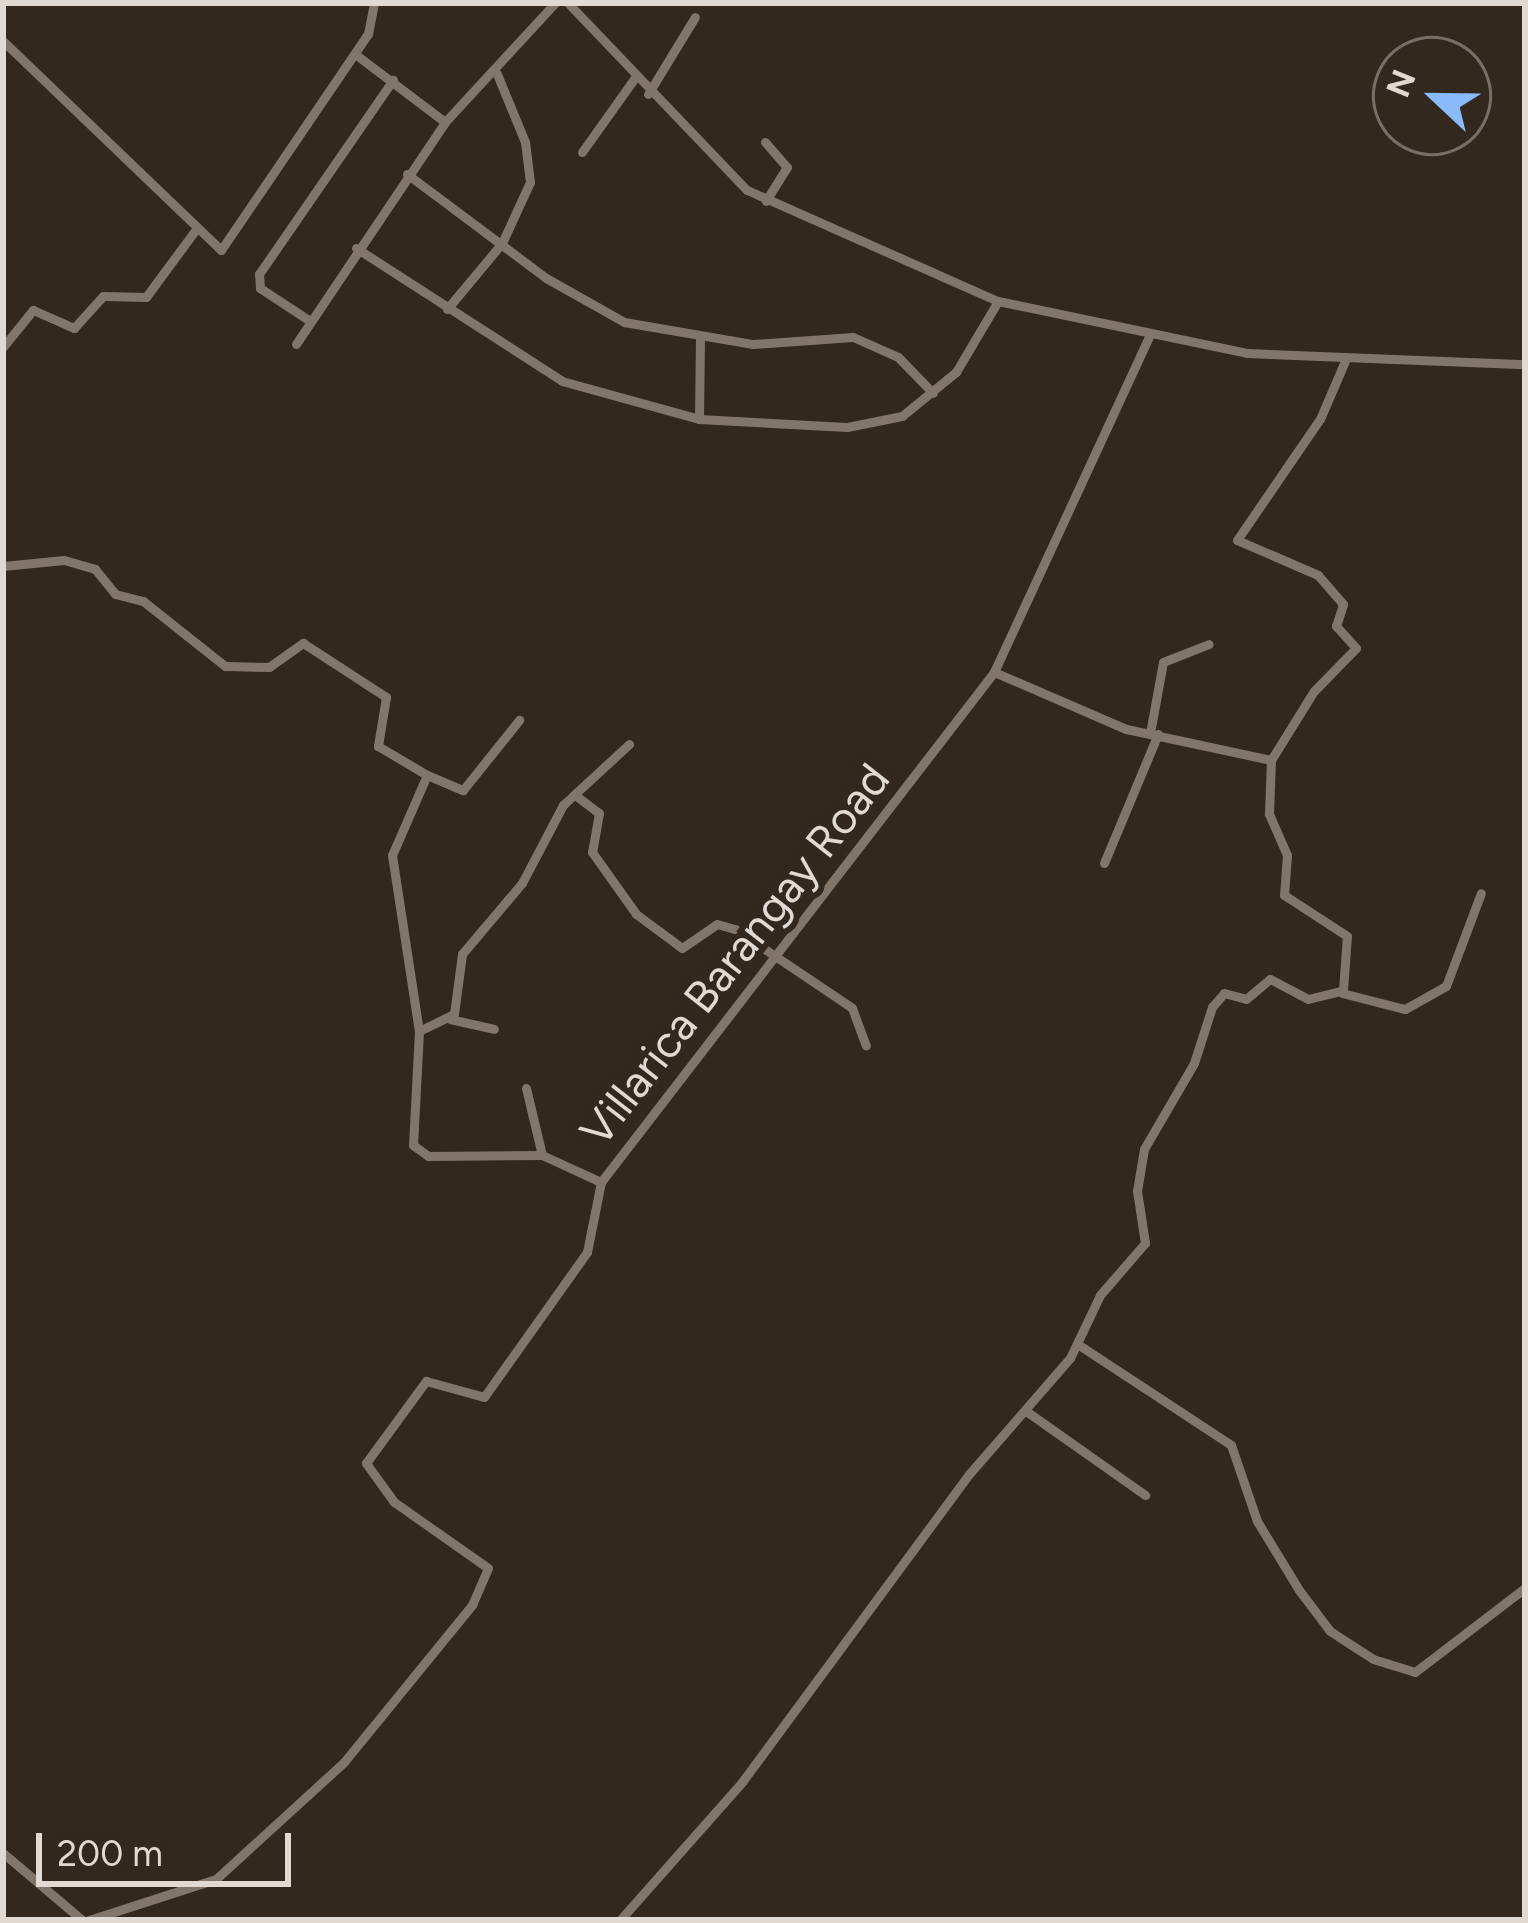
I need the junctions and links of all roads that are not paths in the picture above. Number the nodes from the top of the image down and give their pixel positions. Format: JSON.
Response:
{"nodes":[{"id":1,"x":374,"y":3,"type":"edge"},
{"id":2,"x":555,"y":3,"type":"edge"},
{"id":3,"x":568,"y":3,"type":"edge"},
{"id":4,"x":695,"y":17,"type":"dead end"},
{"id":5,"x":3,"y":41,"type":"edge"},
{"id":6,"x":355,"y":53,"type":"junction"},
{"id":7,"x":497,"y":74,"type":"junction"},
{"id":8,"x":634,"y":79,"type":"junction"},
{"id":9,"x":393,"y":80,"type":"junction"},
{"id":10,"x":648,"y":94,"type":"junction"},
{"id":11,"x":445,"y":122,"type":"junction"},
{"id":12,"x":765,"y":142,"type":"dead end"},
{"id":13,"x":581,"y":152,"type":"dead end"},
{"id":14,"x":406,"y":174,"type":"junction"},
{"id":15,"x":766,"y":202,"type":"junction"},
{"id":16,"x":194,"y":232,"type":"junction"},
{"id":17,"x":502,"y":243,"type":"junction"},
{"id":18,"x":356,"y":248,"type":"junction"},
{"id":19,"x":998,"y":301,"type":"junction"},
{"id":20,"x":447,"y":309,"type":"junction"},
{"id":21,"x":310,"y":321,"type":"junction"},
{"id":22,"x":1150,"y":337,"type":"junction"},
{"id":23,"x":700,"y":340,"type":"junction"},
{"id":24,"x":296,"y":344,"type":"dead end"},
{"id":25,"x":3,"y":347,"type":"edge"},
{"id":26,"x":1345,"y":361,"type":"junction"},
{"id":27,"x":1525,"y":364,"type":"edge"},
{"id":28,"x":933,"y":392,"type":"junction"},
{"id":29,"x":699,"y":419,"type":"junction"},
{"id":30,"x":3,"y":566,"type":"edge"},
{"id":31,"x":1209,"y":644,"type":"dead end"},
{"id":32,"x":994,"y":672,"type":"junction"},
{"id":33,"x":519,"y":720,"type":"dead end"},
{"id":34,"x":1154,"y":734,"type":"junction"},
{"id":35,"x":629,"y":744,"type":"dead end"},
{"id":36,"x":1271,"y":760,"type":"junction"},
{"id":37,"x":427,"y":775,"type":"junction"},
{"id":38,"x":575,"y":795,"type":"junction"},
{"id":39,"x":1104,"y":862,"type":"dead end"},
{"id":40,"x":1481,"y":893,"type":"dead end"},
{"id":41,"x":778,"y":956,"type":"junction"},
{"id":42,"x":1342,"y":993,"type":"junction"},
{"id":43,"x":450,"y":1019,"type":"junction"},
{"id":44,"x":494,"y":1029,"type":"dead end"},
{"id":45,"x":418,"y":1030,"type":"junction"},
{"id":46,"x":866,"y":1046,"type":"dead end"},
{"id":47,"x":526,"y":1088,"type":"dead end"},
{"id":48,"x":542,"y":1156,"type":"junction"},
{"id":49,"x":601,"y":1182,"type":"junction"},
{"id":50,"x":1079,"y":1345,"type":"junction"},
{"id":51,"x":1025,"y":1412,"type":"junction"},
{"id":52,"x":1145,"y":1495,"type":"dead end"},
{"id":53,"x":1525,"y":1588,"type":"edge"},
{"id":54,"x":3,"y":1853,"type":"edge"},
{"id":55,"x":86,"y":1920,"type":"edge"},
{"id":56,"x":620,"y":1920,"type":"edge"}],
"edges":[{"from":1,"to":6,"type":"street"},
{"from":2,"to":7,"type":"street"},
{"from":3,"to":8,"type":"street"},
{"from":4,"to":10,"type":"street"},
{"from":5,"to":16,"type":"street"},
{"from":6,"to":9,"type":"street"},
{"from":6,"to":16,"type":"street"},
{"from":7,"to":11,"type":"street"},
{"from":7,"to":17,"type":"street"},
{"from":8,"to":10,"type":"street"},
{"from":8,"to":13,"type":"street"},
{"from":9,"to":11,"type":"street"},
{"from":9,"to":21,"type":"street"},
{"from":10,"to":15,"type":"street"},
{"from":11,"to":14,"type":"street"},
{"from":12,"to":15,"type":"street"},
{"from":14,"to":17,"type":"street"},
{"from":14,"to":18,"type":"street"},
{"from":15,"to":19,"type":"street"},
{"from":16,"to":25,"type":"street"},
{"from":17,"to":20,"type":"street"},
{"from":17,"to":23,"type":"street"},
{"from":18,"to":20,"type":"street"},
{"from":18,"to":21,"type":"street"},
{"from":19,"to":22,"type":"street"},
{"from":19,"to":28,"type":"street"},
{"from":20,"to":29,"type":"street"},
{"from":21,"to":24,"type":"street"},
{"from":22,"to":26,"type":"street"},
{"from":22,"to":32,"type":"street","name":"Villarica Barangay Road"},
{"from":23,"to":28,"type":"street"},
{"from":23,"to":29,"type":"street"},
{"from":26,"to":27,"type":"street"},
{"from":26,"to":36,"type":"street"},
{"from":28,"to":29,"type":"street"},
{"from":30,"to":37,"type":"street"},
{"from":31,"to":34,"type":"street"},
{"from":32,"to":34,"type":"street"},
{"from":32,"to":41,"type":"street","name":"Villarica Barangay Road"},
{"from":33,"to":37,"type":"street"},
{"from":34,"to":36,"type":"street"},
{"from":34,"to":39,"type":"street"},
{"from":35,"to":38,"type":"street"},
{"from":36,"to":42,"type":"street"},
{"from":37,"to":45,"type":"street"},
{"from":38,"to":41,"type":"street"},
{"from":38,"to":43,"type":"street"},
{"from":40,"to":42,"type":"street"},
{"from":41,"to":46,"type":"street"},
{"from":41,"to":49,"type":"street","name":"Villarica Barangay Road"},
{"from":42,"to":50,"type":"street"},
{"from":43,"to":44,"type":"street"},
{"from":43,"to":45,"type":"street"},
{"from":45,"to":48,"type":"street"},
{"from":47,"to":48,"type":"street"},
{"from":48,"to":49,"type":"street"},
{"from":49,"to":55,"type":"street","name":"Villarica Barangay Road"},
{"from":50,"to":51,"type":"street"},
{"from":50,"to":53,"type":"street"},
{"from":51,"to":52,"type":"street"},
{"from":51,"to":56,"type":"street"},
{"from":54,"to":55,"type":"street"}]}
